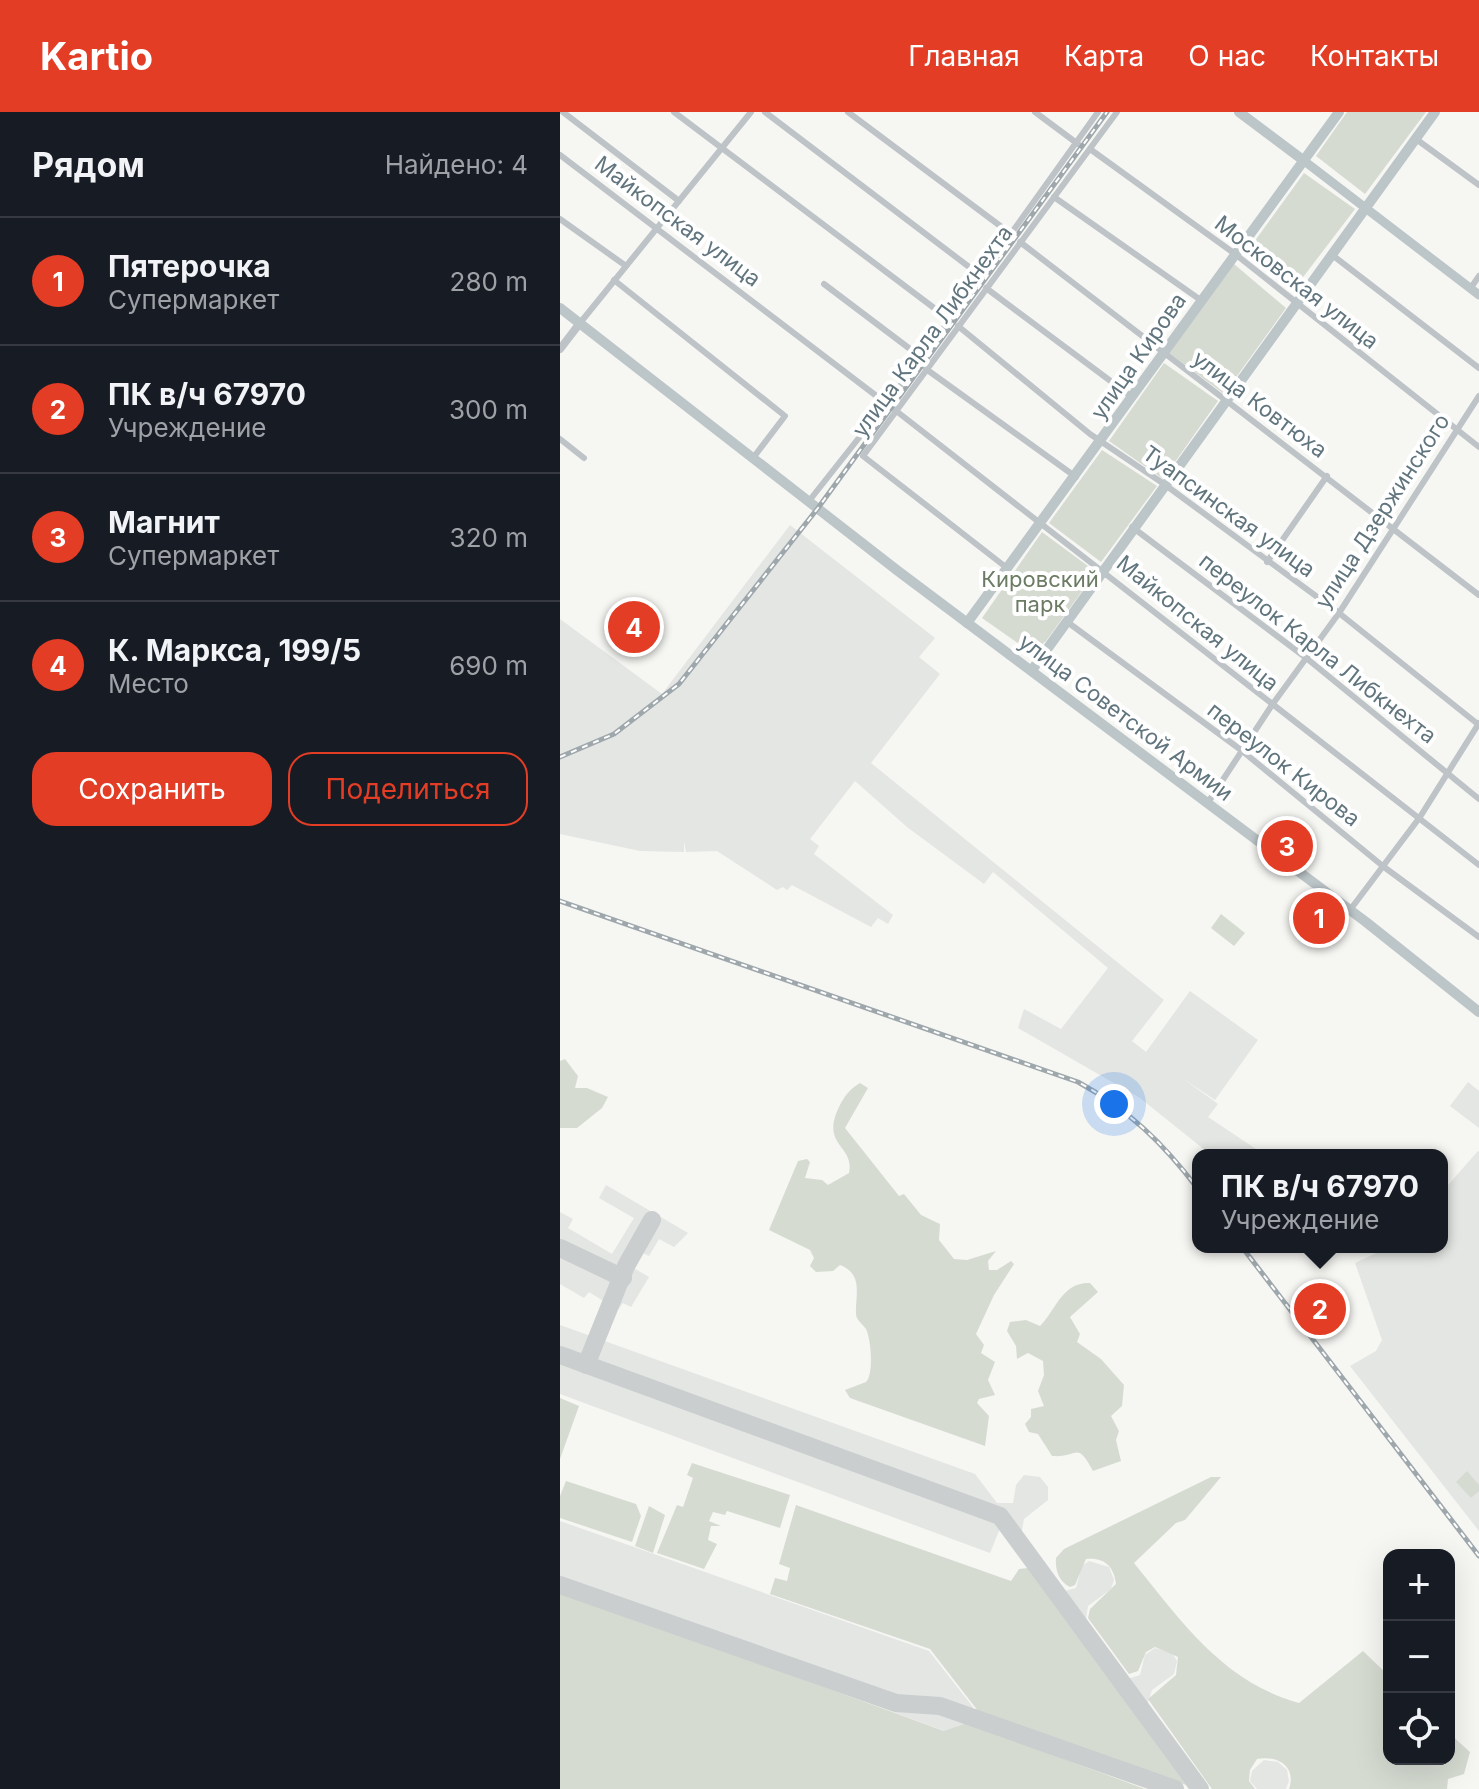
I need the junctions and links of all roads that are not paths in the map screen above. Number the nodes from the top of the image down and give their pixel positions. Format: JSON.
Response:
{"nodes":[{"id":1,"x":563,"y":112,"type":"edge"},
{"id":2,"x":674,"y":112,"type":"edge"},
{"id":3,"x":765,"y":112,"type":"edge"},
{"id":4,"x":848,"y":112,"type":"edge"},
{"id":5,"x":1035,"y":112,"type":"edge"},
{"id":6,"x":1098,"y":112,"type":"edge"},
{"id":7,"x":1117,"y":112,"type":"edge"},
{"id":8,"x":1239,"y":112,"type":"edge"},
{"id":9,"x":1339,"y":112,"type":"edge"},
{"id":10,"x":1435,"y":112,"type":"edge"},
{"id":11,"x":747,"y":113,"type":"edge"},
{"id":12,"x":1416,"y":139,"type":"junction"},
{"id":13,"x":1078,"y":144,"type":"junction"},
{"id":14,"x":722,"y":147,"type":"junction"},
{"id":15,"x":1090,"y":149,"type":"junction"},
{"id":16,"x":560,"y":155,"type":"edge"},
{"id":17,"x":1303,"y":160,"type":"junction"},
{"id":18,"x":1479,"y":185,"type":"edge"},
{"id":19,"x":1054,"y":197,"type":"junction"},
{"id":20,"x":679,"y":201,"type":"junction"},
{"id":21,"x":1365,"y":208,"type":"junction"},
{"id":22,"x":560,"y":219,"type":"edge"},
{"id":23,"x":658,"y":227,"type":"junction"},
{"id":24,"x":1011,"y":234,"type":"junction"},
{"id":25,"x":1020,"y":242,"type":"junction"},
{"id":26,"x":1235,"y":254,"type":"junction"},
{"id":27,"x":1331,"y":254,"type":"junction"},
{"id":28,"x":626,"y":266,"type":"junction"},
{"id":29,"x":981,"y":276,"type":"junction"},
{"id":30,"x":1479,"y":276,"type":"edge"},
{"id":31,"x":614,"y":280,"type":"junction"},
{"id":32,"x":824,"y":284,"type":"dead end"},
{"id":33,"x":986,"y":288,"type":"junction"},
{"id":34,"x":1475,"y":292,"type":"edge"},
{"id":35,"x":1202,"y":301,"type":"junction"},
{"id":36,"x":1295,"y":302,"type":"junction"},
{"id":37,"x":560,"y":308,"type":"edge"},
{"id":38,"x":950,"y":320,"type":"junction"},
{"id":39,"x":580,"y":323,"type":"junction"},
{"id":40,"x":958,"y":326,"type":"junction"},
{"id":41,"x":560,"y":349,"type":"edge"},
{"id":42,"x":1162,"y":354,"type":"junction"},
{"id":43,"x":922,"y":358,"type":"junction"},
{"id":44,"x":1479,"y":368,"type":"edge"},
{"id":45,"x":926,"y":369,"type":"junction"},
{"id":46,"x":1479,"y":396,"type":"edge"},
{"id":47,"x":1132,"y":397,"type":"junction"},
{"id":48,"x":1226,"y":400,"type":"junction"},
{"id":49,"x":887,"y":404,"type":"junction"},
{"id":50,"x":895,"y":410,"type":"junction"},
{"id":51,"x":1457,"y":430,"type":"junction"},
{"id":52,"x":560,"y":439,"type":"edge"},
{"id":53,"x":1102,"y":442,"type":"junction"},
{"id":54,"x":1479,"y":447,"type":"edge"},
{"id":55,"x":584,"y":458,"type":"dead end"},
{"id":56,"x":753,"y":458,"type":"junction"},
{"id":57,"x":1327,"y":476,"type":"junction"},
{"id":58,"x":1076,"y":477,"type":"junction"},
{"id":59,"x":1164,"y":484,"type":"junction"},
{"id":60,"x":809,"y":501,"type":"junction"},
{"id":61,"x":1041,"y":523,"type":"junction"},
{"id":62,"x":1132,"y":527,"type":"junction"},
{"id":63,"x":1394,"y":527,"type":"junction"},
{"id":64,"x":1267,"y":562,"type":"junction"},
{"id":65,"x":1007,"y":568,"type":"junction"},
{"id":66,"x":1102,"y":569,"type":"junction"},
{"id":67,"x":1479,"y":595,"type":"edge"},
{"id":68,"x":1339,"y":613,"type":"junction"},
{"id":69,"x":1066,"y":620,"type":"junction"},
{"id":70,"x":967,"y":623,"type":"junction"},
{"id":71,"x":1305,"y":657,"type":"junction"},
{"id":72,"x":1032,"y":670,"type":"junction"},
{"id":73,"x":1272,"y":705,"type":"junction"},
{"id":74,"x":1479,"y":724,"type":"edge"},
{"id":75,"x":1241,"y":750,"type":"junction"},
{"id":76,"x":1447,"y":774,"type":"junction"},
{"id":77,"x":1479,"y":799,"type":"edge"},
{"id":78,"x":1207,"y":804,"type":"junction"},
{"id":79,"x":1420,"y":817,"type":"junction"},
{"id":80,"x":1479,"y":865,"type":"edge"},
{"id":81,"x":1384,"y":867,"type":"junction"},
{"id":82,"x":1350,"y":910,"type":"junction"},
{"id":83,"x":1479,"y":937,"type":"edge"},
{"id":84,"x":1479,"y":1012,"type":"edge"}],
"edges":[{"from":1,"to":20,"type":"street"},
{"from":2,"to":14,"type":"street"},
{"from":3,"to":29,"type":"street"},
{"from":4,"to":24,"type":"street"},
{"from":5,"to":13,"type":"street"},
{"from":6,"to":13,"type":"street","name":"улица Карла Либкнехта"},
{"from":7,"to":15,"type":"street","name":"улица Карла Либкнехта"},
{"from":8,"to":17,"type":"main road"},
{"from":9,"to":17,"type":"main road","name":"улица Кирова"},
{"from":10,"to":12,"type":"main road"},
{"from":11,"to":14,"type":"street"},
{"from":12,"to":18,"type":"street"},
{"from":12,"to":21,"type":"main road"},
{"from":13,"to":24,"type":"street","name":"улица Карла Либкнехта"},
{"from":14,"to":20,"type":"street"},
{"from":14,"to":38,"type":"street"},
{"from":15,"to":19,"type":"street","name":"улица Карла Либкнехта"},
{"from":15,"to":26,"type":"street","name":"Московская улица"},
{"from":16,"to":23,"type":"street","name":"Майкопская улица"},
{"from":17,"to":21,"type":"main road"},
{"from":17,"to":26,"type":"main road","name":"улица Кирова"},
{"from":19,"to":25,"type":"street","name":"улица Карла Либкнехта"},
{"from":19,"to":35,"type":"street"},
{"from":20,"to":23,"type":"street"},
{"from":21,"to":27,"type":"main road"},
{"from":21,"to":34,"type":"main road"},
{"from":22,"to":28,"type":"street"},
{"from":23,"to":28,"type":"street"},
{"from":23,"to":49,"type":"street","name":"Майкопская улица"},
{"from":24,"to":29,"type":"street","name":"улица Карла Либкнехта"},
{"from":25,"to":33,"type":"street","name":"улица Карла Либкнехта"},
{"from":25,"to":42,"type":"street","name":"улица Ковтюха"},
{"from":26,"to":35,"type":"main road","name":"улица Кирова"},
{"from":26,"to":36,"type":"street","name":"Московская улица"},
{"from":27,"to":36,"type":"main road"},
{"from":27,"to":44,"type":"street"},
{"from":28,"to":31,"type":"street"},
{"from":29,"to":38,"type":"street","name":"улица Карла Либкнехта"},
{"from":30,"to":34,"type":"street"},
{"from":31,"to":39,"type":"street"},
{"from":31,"to":56,"type":"street"},
{"from":32,"to":43,"type":"street","name":"улица Карла Либкнехта"},
{"from":33,"to":40,"type":"street","name":"улица Карла Либкнехта"},
{"from":33,"to":47,"type":"street"},
{"from":35,"to":42,"type":"main road","name":"улица Кирова"},
{"from":36,"to":48,"type":"main road"},
{"from":36,"to":51,"type":"street","name":"Московская улица"},
{"from":37,"to":39,"type":"main road","name":"улица Советской Армии"},
{"from":38,"to":43,"type":"street","name":"улица Карла Либкнехта"},
{"from":39,"to":41,"type":"street"},
{"from":39,"to":56,"type":"main road","name":"улица Советской Армии"},
{"from":40,"to":45,"type":"street","name":"улица Карла Либкнехта"},
{"from":40,"to":53,"type":"street","name":"Туапсинская улица"},
{"from":42,"to":47,"type":"main road","name":"улица Кирова"},
{"from":42,"to":48,"type":"street","name":"улица Ковтюха"},
{"from":43,"to":49,"type":"street","name":"улица Карла Либкнехта"},
{"from":45,"to":50,"type":"street","name":"улица Карла Либкнехта"},
{"from":45,"to":58,"type":"street"},
{"from":46,"to":51,"type":"street","name":"улица Дзержинского"},
{"from":47,"to":53,"type":"main road","name":"улица Кирова"},
{"from":48,"to":57,"type":"street","name":"улица Ковтюха"},
{"from":48,"to":59,"type":"main road"},
{"from":49,"to":60,"type":"street","name":"улица Карла Либкнехта"},
{"from":50,"to":61,"type":"street","name":"Майкопская улица"},
{"from":50,"to":65,"type":"street","name":"улица Карла Либкнехта"},
{"from":51,"to":54,"type":"street","name":"Московская улица"},
{"from":51,"to":63,"type":"street","name":"улица Дзержинского"},
{"from":52,"to":55,"type":"street"},
{"from":53,"to":58,"type":"main road","name":"улица Кирова"},
{"from":53,"to":59,"type":"street","name":"Туапсинская улица"},
{"from":56,"to":60,"type":"main road","name":"улица Советской Армии"},
{"from":57,"to":63,"type":"street","name":"улица Ковтюха"},
{"from":57,"to":64,"type":"street","name":"улица Ковтюха"},
{"from":58,"to":61,"type":"main road","name":"улица Кирова"},
{"from":59,"to":62,"type":"main road"},
{"from":59,"to":64,"type":"street","name":"Туапсинская улица"},
{"from":60,"to":70,"type":"main road","name":"улица Советской Армии"},
{"from":61,"to":65,"type":"main road","name":"улица Кирова"},
{"from":61,"to":66,"type":"street","name":"Майкопская улица"},
{"from":62,"to":66,"type":"main road"},
{"from":62,"to":71,"type":"street","name":"переулок Карла Либкнехта"},
{"from":63,"to":67,"type":"street","name":"улица Ковтюха"},
{"from":63,"to":68,"type":"street","name":"улица Дзержинского"},
{"from":64,"to":68,"type":"street","name":"Туапсинская улица"},
{"from":65,"to":70,"type":"main road","name":"улица Кирова"},
{"from":66,"to":69,"type":"main road"},
{"from":66,"to":73,"type":"street","name":"Майкопская улица"},
{"from":68,"to":71,"type":"street","name":"улица Дзержинского"},
{"from":68,"to":74,"type":"street","name":"Туапсинская улица"},
{"from":69,"to":72,"type":"main road"},
{"from":69,"to":75,"type":"street","name":"переулок Кирова"},
{"from":70,"to":72,"type":"main road","name":"улица Советской Армии"},
{"from":71,"to":73,"type":"street","name":"улица Дзержинского"},
{"from":71,"to":76,"type":"street","name":"переулок Карла Либкнехта"},
{"from":72,"to":78,"type":"main road","name":"улица Советской Армии"},
{"from":73,"to":75,"type":"street","name":"улица Дзержинского"},
{"from":73,"to":79,"type":"street","name":"Майкопская улица"},
{"from":74,"to":76,"type":"street"},
{"from":75,"to":78,"type":"street","name":"улица Дзержинского"},
{"from":75,"to":81,"type":"street","name":"переулок Кирова"},
{"from":76,"to":77,"type":"street","name":"переулок Карла Либкнехта"},
{"from":76,"to":79,"type":"street"},
{"from":78,"to":82,"type":"main road","name":"улица Советской Армии"},
{"from":79,"to":80,"type":"street","name":"Майкопская улица"},
{"from":79,"to":81,"type":"street"},
{"from":81,"to":82,"type":"street"},
{"from":81,"to":83,"type":"street","name":"переулок Кирова"},
{"from":82,"to":84,"type":"main road","name":"улица Советской Армии"}]}
